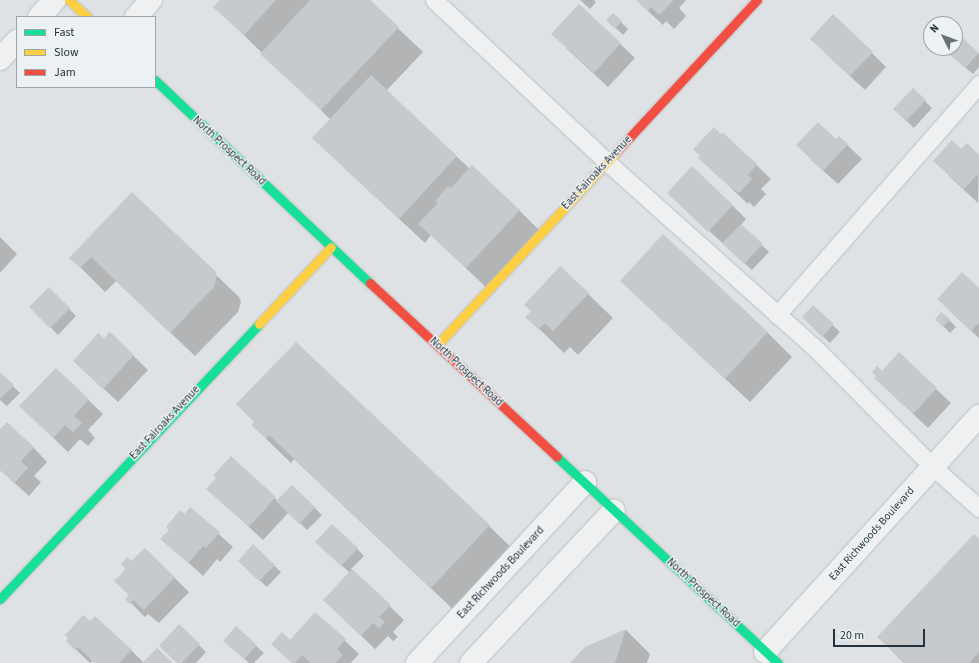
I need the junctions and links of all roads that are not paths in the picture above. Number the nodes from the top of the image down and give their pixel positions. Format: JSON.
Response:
{"nodes":[{"id":1,"x":55,"y":0,"type":"edge"},
{"id":2,"x":69,"y":0,"type":"edge"},
{"id":3,"x":151,"y":0,"type":"edge"},
{"id":4,"x":757,"y":0,"type":"edge"},
{"id":5,"x":444,"y":3,"type":"edge"},
{"id":6,"x":40,"y":16,"type":"edge"},
{"id":7,"x":87,"y":16,"type":"edge"},
{"id":8,"x":137,"y":16,"type":"edge"},
{"id":9,"x":16,"y":42,"type":"edge"},
{"id":10,"x":0,"y":59,"type":"edge"},
{"id":11,"x":156,"y":81,"type":"edge"},
{"id":12,"x":979,"y":84,"type":"edge"},
{"id":13,"x":607,"y":162,"type":"junction"},
{"id":14,"x":330,"y":246,"type":"junction"},
{"id":15,"x":777,"y":315,"type":"junction"},
{"id":16,"x":437,"y":345,"type":"junction"},
{"id":17,"x":979,"y":416,"type":"edge"},
{"id":18,"x":933,"y":467,"type":"junction"},
{"id":19,"x":585,"y":482,"type":"junction"},
{"id":20,"x":979,"y":508,"type":"edge"},
{"id":21,"x":614,"y":510,"type":"junction"},
{"id":22,"x":0,"y":599,"type":"edge"},
{"id":23,"x":771,"y":657,"type":"edge"},
{"id":24,"x":417,"y":663,"type":"edge"},
{"id":25,"x":471,"y":663,"type":"edge"}],
"edges":[{"from":1,"to":6,"type":"street"},
{"from":2,"to":7,"type":"street"},
{"from":3,"to":8,"type":"street"},
{"from":4,"to":13,"type":"street","name":"East Fairoaks Avenue"},
{"from":5,"to":13,"type":"lane"},
{"from":9,"to":10,"type":"street"},
{"from":11,"to":14,"type":"street","name":"North Prospect Road"},
{"from":12,"to":15,"type":"lane"},
{"from":13,"to":15,"type":"lane"},
{"from":13,"to":16,"type":"street","name":"East Fairoaks Avenue"},
{"from":14,"to":16,"type":"street","name":"North Prospect Road"},
{"from":14,"to":22,"type":"street","name":"East Fairoaks Avenue"},
{"from":15,"to":18,"type":"lane"},
{"from":16,"to":19,"type":"street","name":"North Prospect Road"},
{"from":17,"to":18,"type":"street","name":"East Richwoods Boulevard"},
{"from":18,"to":20,"type":"lane"},
{"from":18,"to":23,"type":"street","name":"East Richwoods Boulevard"},
{"from":19,"to":21,"type":"street","name":"North Prospect Road"},
{"from":19,"to":24,"type":"street","name":"East Richwoods Boulevard"},
{"from":21,"to":23,"type":"street","name":"North Prospect Road"},
{"from":21,"to":25,"type":"street"}]}
